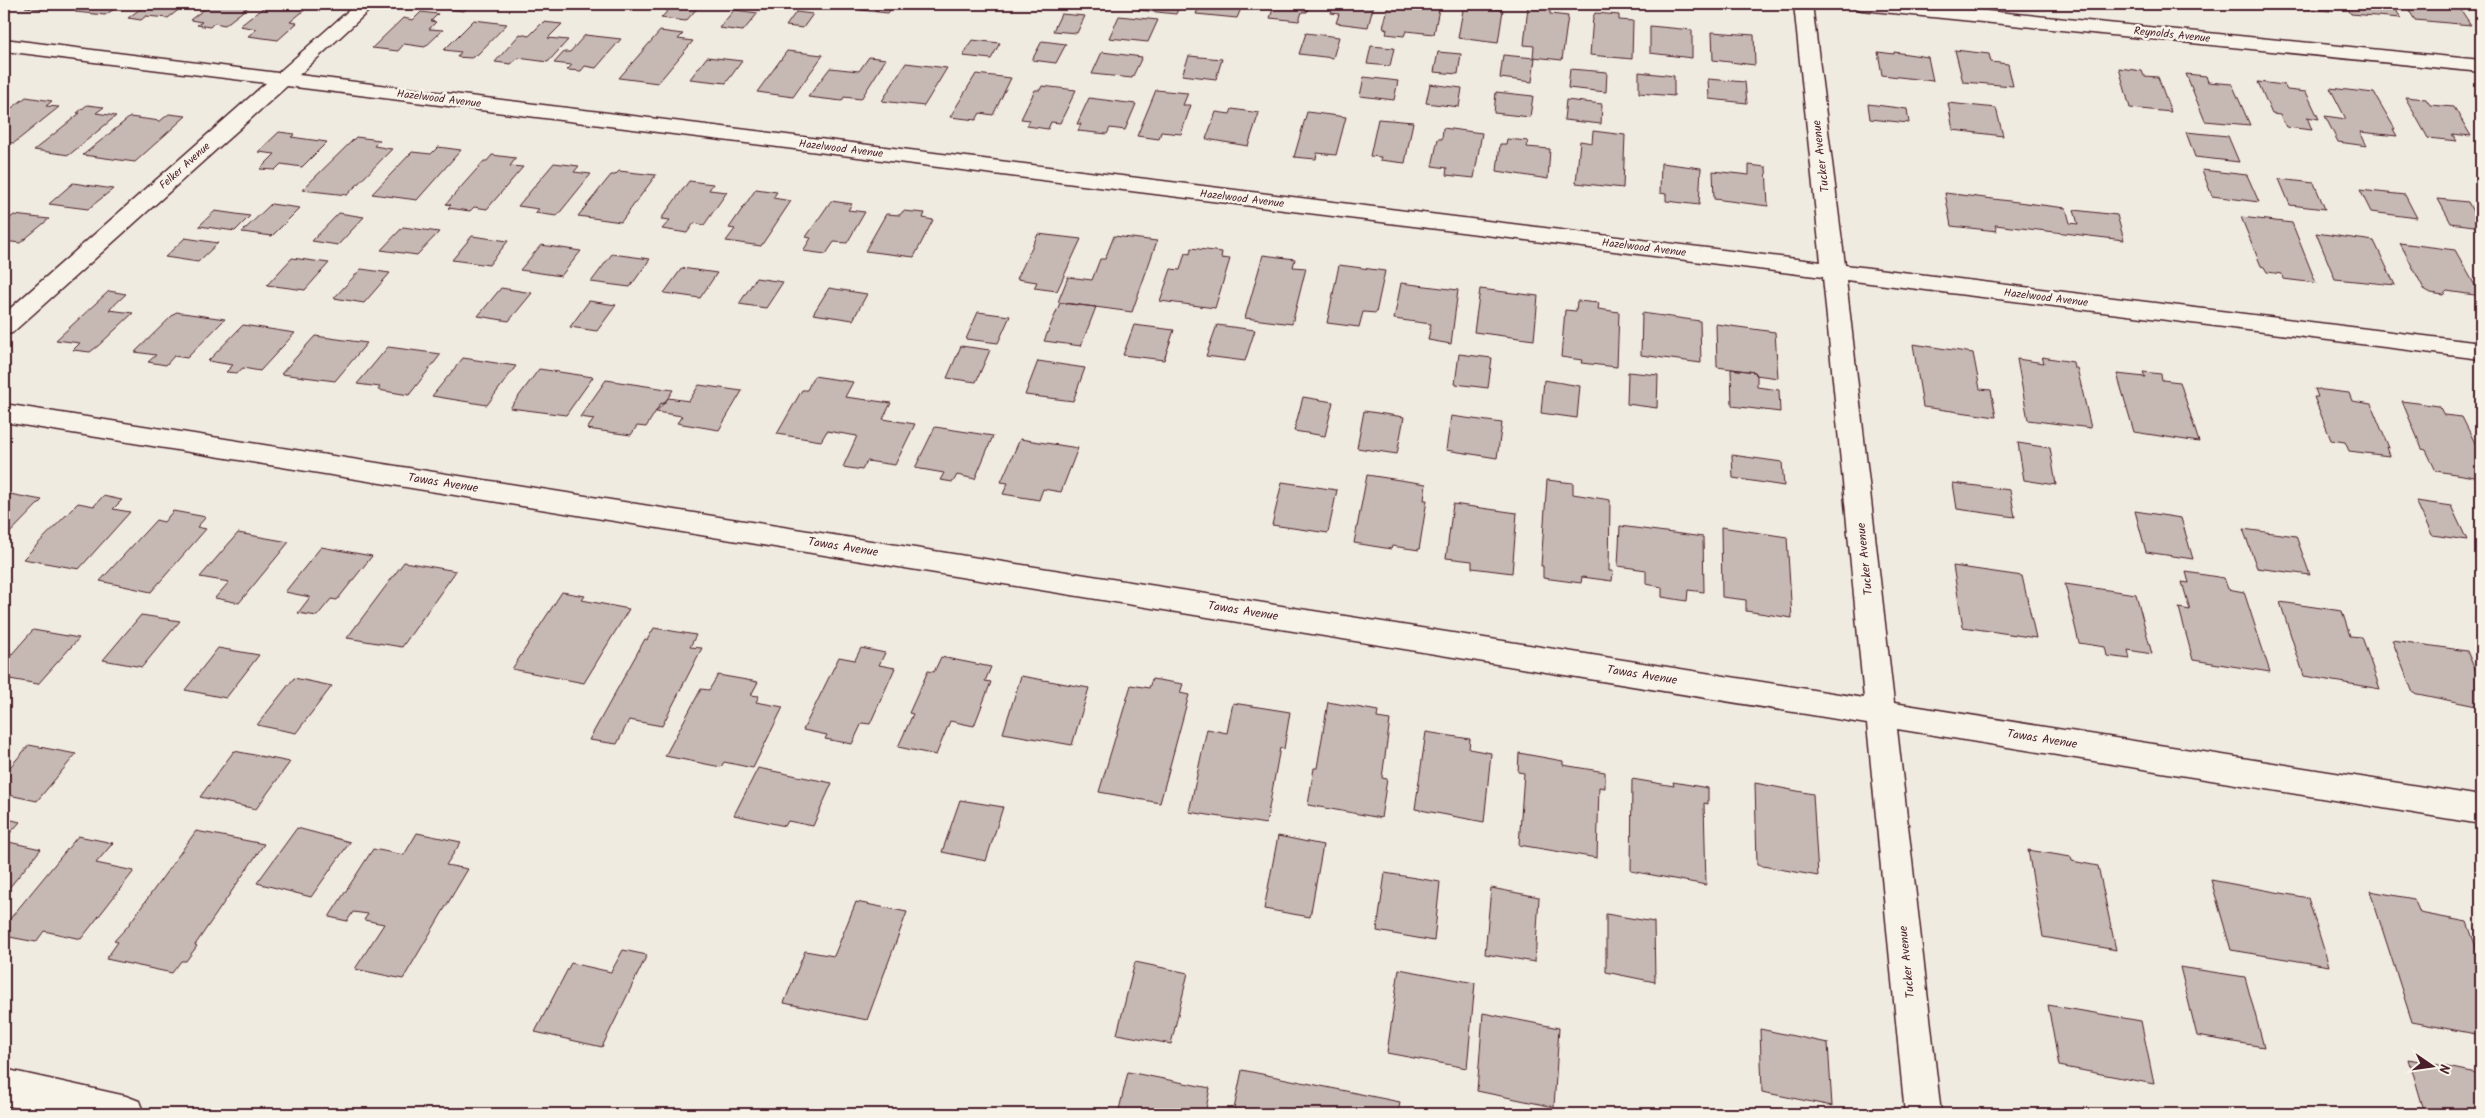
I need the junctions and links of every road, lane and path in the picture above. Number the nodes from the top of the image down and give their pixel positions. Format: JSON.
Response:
{"nodes":[{"id":1,"x":367,"y":4,"type":"edge"},
{"id":2,"x":1803,"y":4,"type":"edge"},
{"id":3,"x":1862,"y":4,"type":"edge"},
{"id":4,"x":4,"y":45,"type":"edge"},
{"id":5,"x":2481,"y":66,"type":"edge"},
{"id":6,"x":282,"y":80,"type":"junction"},
{"id":7,"x":1834,"y":272,"type":"junction"},
{"id":8,"x":4,"y":327,"type":"edge"},
{"id":9,"x":2481,"y":351,"type":"edge"},
{"id":10,"x":4,"y":413,"type":"edge"},
{"id":11,"x":1881,"y":713,"type":"junction"},
{"id":12,"x":2481,"y":810,"type":"edge"},
{"id":13,"x":4,"y":1087,"type":"edge"},
{"id":14,"x":126,"y":1114,"type":"edge"},
{"id":15,"x":1923,"y":1114,"type":"edge"}],
"edges":[{"from":1,"to":6,"type":"street","name":"Felker Avenue"},
{"from":2,"to":7,"type":"street","name":"Tucker Avenue"},
{"from":3,"to":5,"type":"street","name":"Reynolds Avenue"},
{"from":4,"to":6,"type":"street","name":"Hazelwood Avenue"},
{"from":6,"to":7,"type":"street","name":"Hazelwood Avenue"},
{"from":6,"to":8,"type":"street","name":"Felker Avenue"},
{"from":7,"to":9,"type":"street","name":"Hazelwood Avenue"},
{"from":7,"to":11,"type":"street","name":"Tucker Avenue"},
{"from":10,"to":11,"type":"street","name":"Tawas Avenue"},
{"from":11,"to":12,"type":"street","name":"Tawas Avenue"},
{"from":11,"to":15,"type":"street","name":"Tucker Avenue"},
{"from":13,"to":14,"type":"street"}]}
